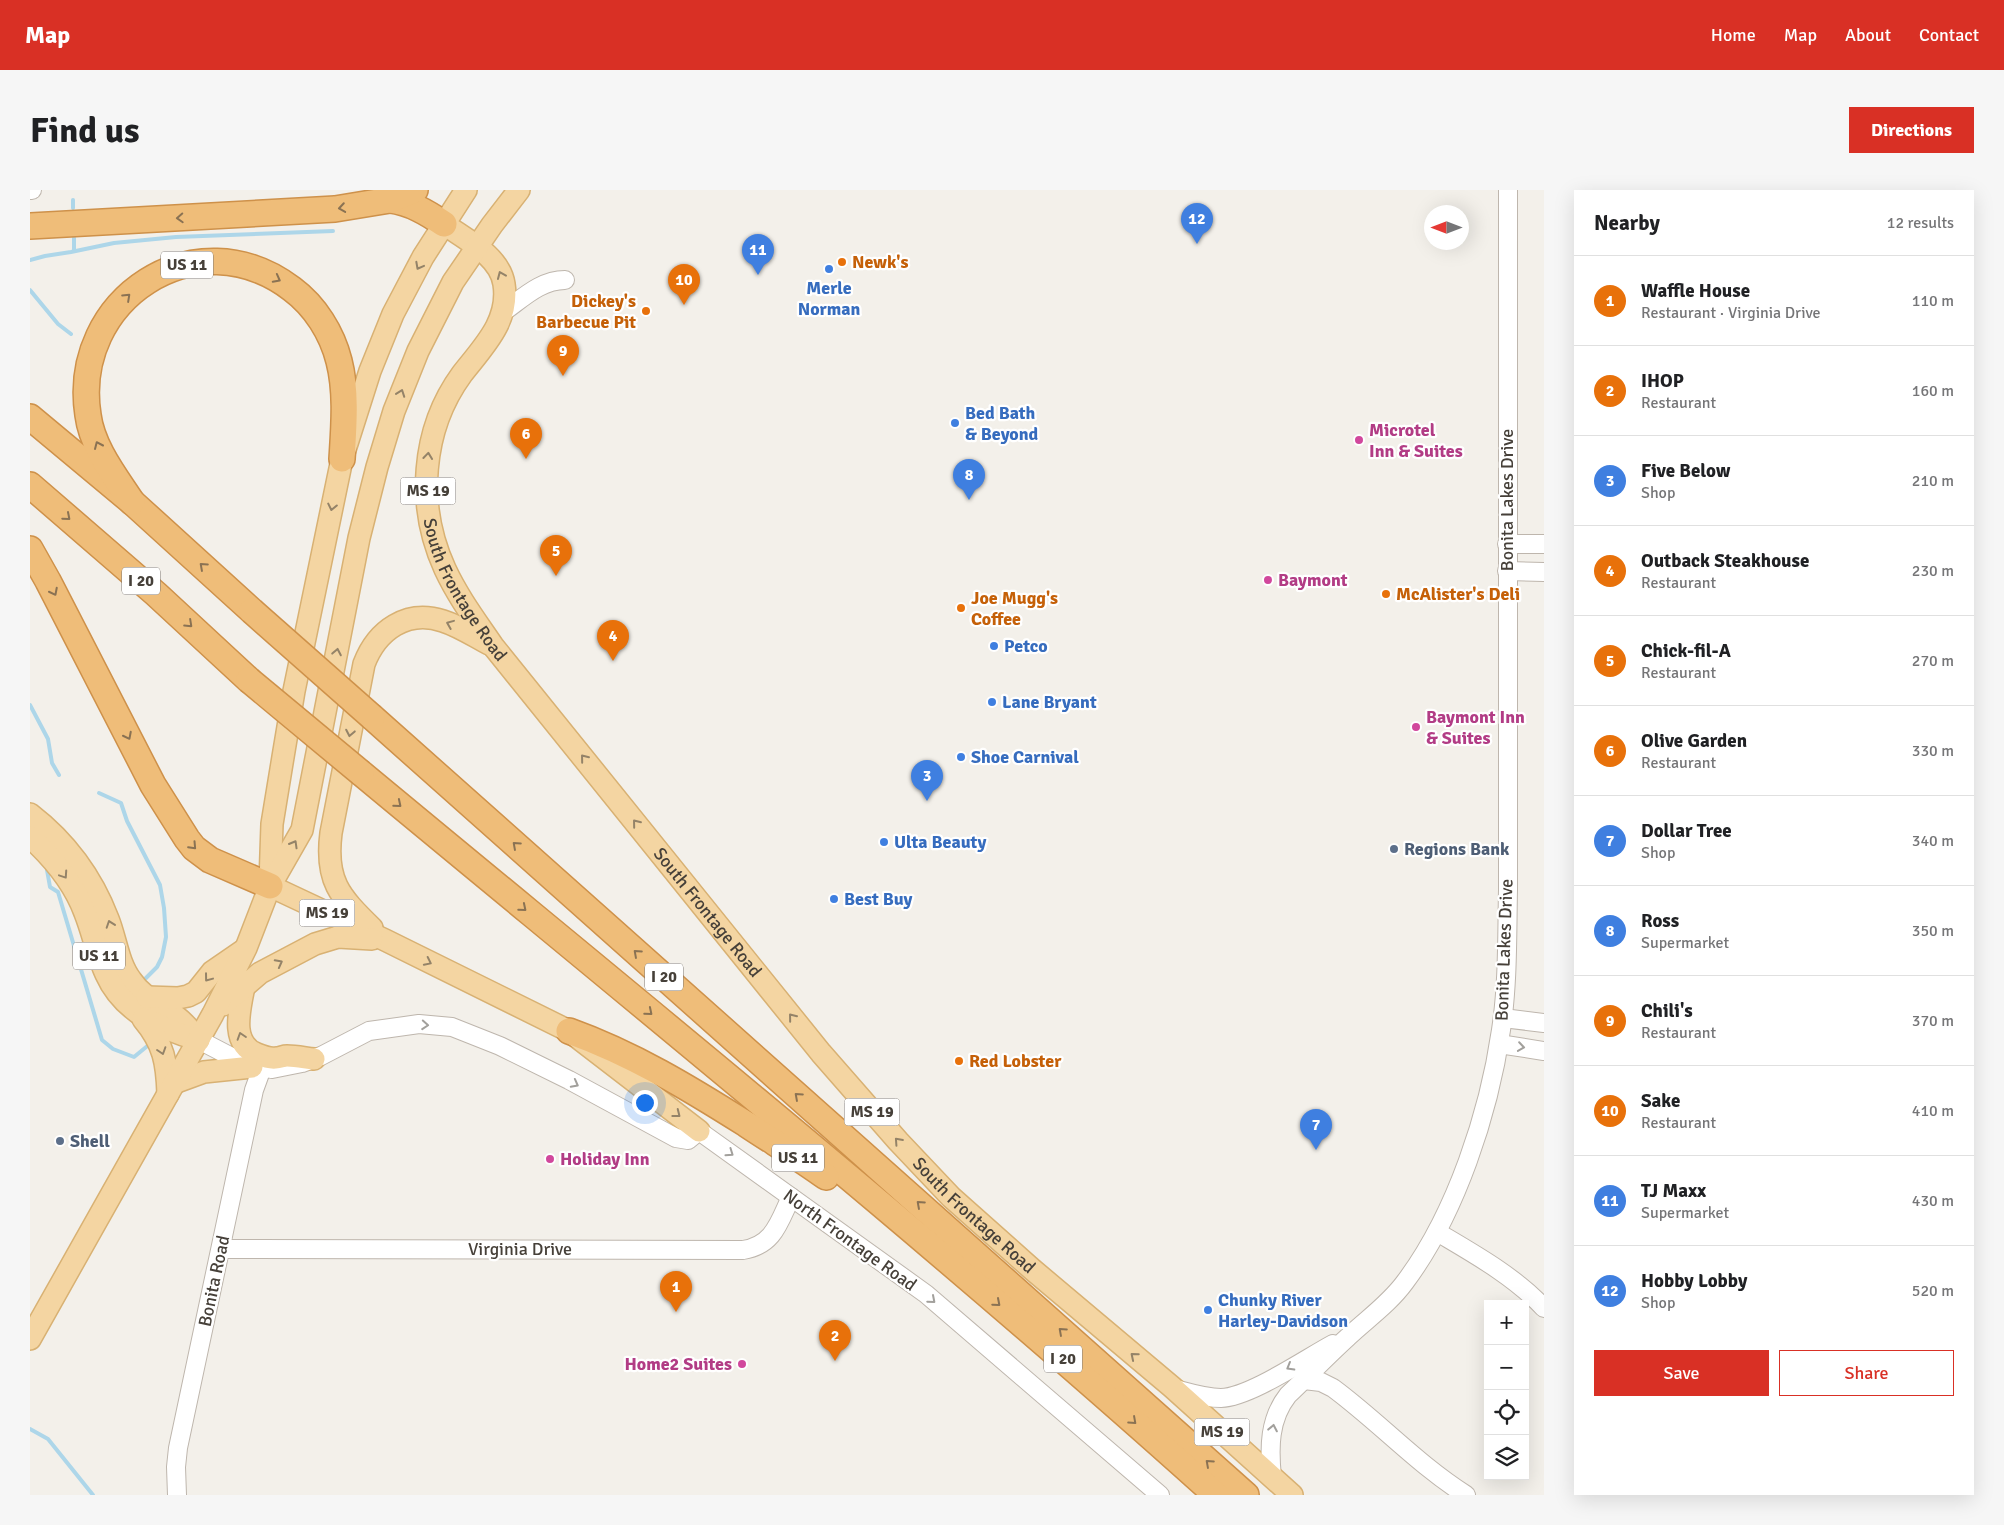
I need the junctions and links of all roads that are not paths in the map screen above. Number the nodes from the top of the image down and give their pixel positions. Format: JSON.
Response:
{"nodes":[{"id":1,"x":415,"y":190,"type":"edge"},
{"id":2,"x":466,"y":190,"type":"edge"},
{"id":3,"x":519,"y":190,"type":"edge"},
{"id":4,"x":1508,"y":190,"type":"edge"},
{"id":5,"x":390,"y":200,"type":"junction"},
{"id":6,"x":444,"y":224,"type":"junction"},
{"id":7,"x":30,"y":226,"type":"edge"},
{"id":8,"x":477,"y":248,"type":"junction"},
{"id":9,"x":565,"y":280,"type":"dead end"},
{"id":10,"x":503,"y":312,"type":"junction"},
{"id":11,"x":30,"y":417,"type":"edge"},
{"id":12,"x":342,"y":459,"type":"junction"},
{"id":13,"x":30,"y":485,"type":"edge"},
{"id":14,"x":132,"y":502,"type":"junction"},
{"id":15,"x":1507,"y":544,"type":"junction"},
{"id":16,"x":1544,"y":544,"type":"edge"},
{"id":17,"x":30,"y":550,"type":"edge"},
{"id":18,"x":1508,"y":571,"type":"junction"},
{"id":19,"x":1544,"y":572,"type":"edge"},
{"id":20,"x":493,"y":646,"type":"junction"},
{"id":21,"x":30,"y":814,"type":"edge"},
{"id":22,"x":30,"y":837,"type":"edge"},
{"id":23,"x":270,"y":886,"type":"junction"},
{"id":24,"x":250,"y":940,"type":"junction"},
{"id":25,"x":384,"y":940,"type":"junction"},
{"id":26,"x":244,"y":986,"type":"junction"},
{"id":27,"x":143,"y":1006,"type":"junction"},
{"id":28,"x":213,"y":1014,"type":"junction"},
{"id":29,"x":1503,"y":1018,"type":"junction"},
{"id":30,"x":1544,"y":1023,"type":"edge"},
{"id":31,"x":570,"y":1031,"type":"junction"},
{"id":32,"x":199,"y":1040,"type":"junction"},
{"id":33,"x":1499,"y":1044,"type":"junction"},
{"id":34,"x":1544,"y":1051,"type":"edge"},
{"id":35,"x":314,"y":1059,"type":"junction"},
{"id":36,"x":257,"y":1068,"type":"junction"},
{"id":37,"x":171,"y":1089,"type":"junction"},
{"id":38,"x":699,"y":1131,"type":"junction"},
{"id":39,"x":791,"y":1197,"type":"junction"},
{"id":40,"x":907,"y":1226,"type":"junction"},
{"id":41,"x":1437,"y":1232,"type":"junction"},
{"id":42,"x":222,"y":1249,"type":"junction"},
{"id":43,"x":1544,"y":1308,"type":"edge"},
{"id":44,"x":1349,"y":1336,"type":"junction"},
{"id":45,"x":30,"y":1339,"type":"edge"},
{"id":46,"x":1304,"y":1380,"type":"junction"},
{"id":47,"x":1172,"y":1387,"type":"junction"},
{"id":48,"x":1272,"y":1477,"type":"junction"},
{"id":49,"x":177,"y":1495,"type":"edge"},
{"id":50,"x":1160,"y":1495,"type":"edge"},
{"id":51,"x":1216,"y":1495,"type":"edge"},
{"id":52,"x":1246,"y":1495,"type":"edge"},
{"id":53,"x":1292,"y":1495,"type":"edge"},
{"id":54,"x":1466,"y":1495,"type":"edge"}],
"edges":[{"from":1,"to":5,"type":"highway"},
{"from":2,"to":6,"type":"main road"},
{"from":3,"to":8,"type":"main road"},
{"from":4,"to":15,"type":"street","name":"Bonita Lakes Drive"},
{"from":5,"to":6,"type":"highway"},
{"from":5,"to":7,"type":"highway","one_way":true},
{"from":6,"to":8,"type":"main road","name":"South Frontage Road"},
{"from":6,"to":12,"type":"main road","one_way":true},
{"from":10,"to":8,"type":"main road","name":"South Frontage Road","number":"MS 19","one_way":true},
{"from":23,"to":8,"type":"main road","one_way":true},
{"from":9,"to":10,"type":"street"},
{"from":20,"to":10,"type":"main road","name":"South Frontage Road","number":"MS 19","one_way":true},
{"from":11,"to":14,"type":"highway","number":"I 20"},
{"from":14,"to":12,"type":"highway","number":"US 11","one_way":true},
{"from":12,"to":23,"type":"main road","number":"US 11","one_way":true},
{"from":13,"to":40,"type":"highway","number":"I 20","one_way":true,"bridge":true},
{"from":52,"to":14,"type":"highway","number":"I 20","one_way":true,"bridge":true},
{"from":15,"to":16,"type":"street"},
{"from":15,"to":18,"type":"street","name":"Bonita Lakes Drive"},
{"from":17,"to":23,"type":"highway","one_way":true},
{"from":18,"to":19,"type":"street"},
{"from":18,"to":29,"type":"street","name":"Bonita Lakes Drive"},
{"from":20,"to":25,"type":"main road","one_way":true},
{"from":47,"to":20,"type":"main road","name":"South Frontage Road","number":"MS 19","one_way":true},
{"from":27,"to":21,"type":"main road","number":"US 11","one_way":true},
{"from":22,"to":27,"type":"main road","number":"US 11","one_way":true},
{"from":23,"to":24,"type":"main road","number":"US 11"},
{"from":23,"to":25,"type":"main road","number":"MS 19"},
{"from":24,"to":26,"type":"main road"},
{"from":24,"to":27,"type":"main road","one_way":true},
{"from":24,"to":28,"type":"main road"},
{"from":26,"to":25,"type":"main road","number":"US 11","one_way":true},
{"from":25,"to":31,"type":"main road","number":"US 11","one_way":true},
{"from":26,"to":28,"type":"main road","number":"US 11"},
{"from":35,"to":26,"type":"main road","one_way":true},
{"from":27,"to":32,"type":"main road","number":"US 11"},
{"from":27,"to":37,"type":"main road","one_way":true},
{"from":28,"to":32,"type":"main road","number":"US 11"},
{"from":29,"to":30,"type":"street"},
{"from":29,"to":33,"type":"street","name":"Bonita Lakes Drive"},
{"from":31,"to":38,"type":"main road","one_way":true},
{"from":31,"to":40,"type":"highway","number":"US 11"},
{"from":32,"to":36,"type":"street"},
{"from":32,"to":37,"type":"main road"},
{"from":33,"to":34,"type":"street","one_way":true},
{"from":33,"to":41,"type":"street","name":"Bonita Lakes Drive"},
{"from":35,"to":36,"type":"street"},
{"from":35,"to":38,"type":"street","one_way":true},
{"from":36,"to":37,"type":"main road"},
{"from":36,"to":42,"type":"street","name":"Bonita Road"},
{"from":37,"to":45,"type":"main road"},
{"from":38,"to":39,"type":"street","name":"North Frontage Road","one_way":true},
{"from":39,"to":42,"type":"street","name":"Virginia Drive"},
{"from":39,"to":50,"type":"street","name":"North Frontage Road","one_way":true},
{"from":40,"to":51,"type":"highway","number":"I 20","one_way":true},
{"from":41,"to":43,"type":"street"},
{"from":41,"to":44,"type":"street","name":"Bonita Lakes Drive"},
{"from":42,"to":49,"type":"street","name":"Bonita Road"},
{"from":44,"to":46,"type":"street"},
{"from":44,"to":47,"type":"street","one_way":true},
{"from":48,"to":46,"type":"street","one_way":true},
{"from":46,"to":54,"type":"street"},
{"from":47,"to":48,"type":"main road","name":"South Frontage Road","number":"MS 19"},
{"from":48,"to":53,"type":"main road","name":"South Frontage Road","number":"MS 19"}]}
